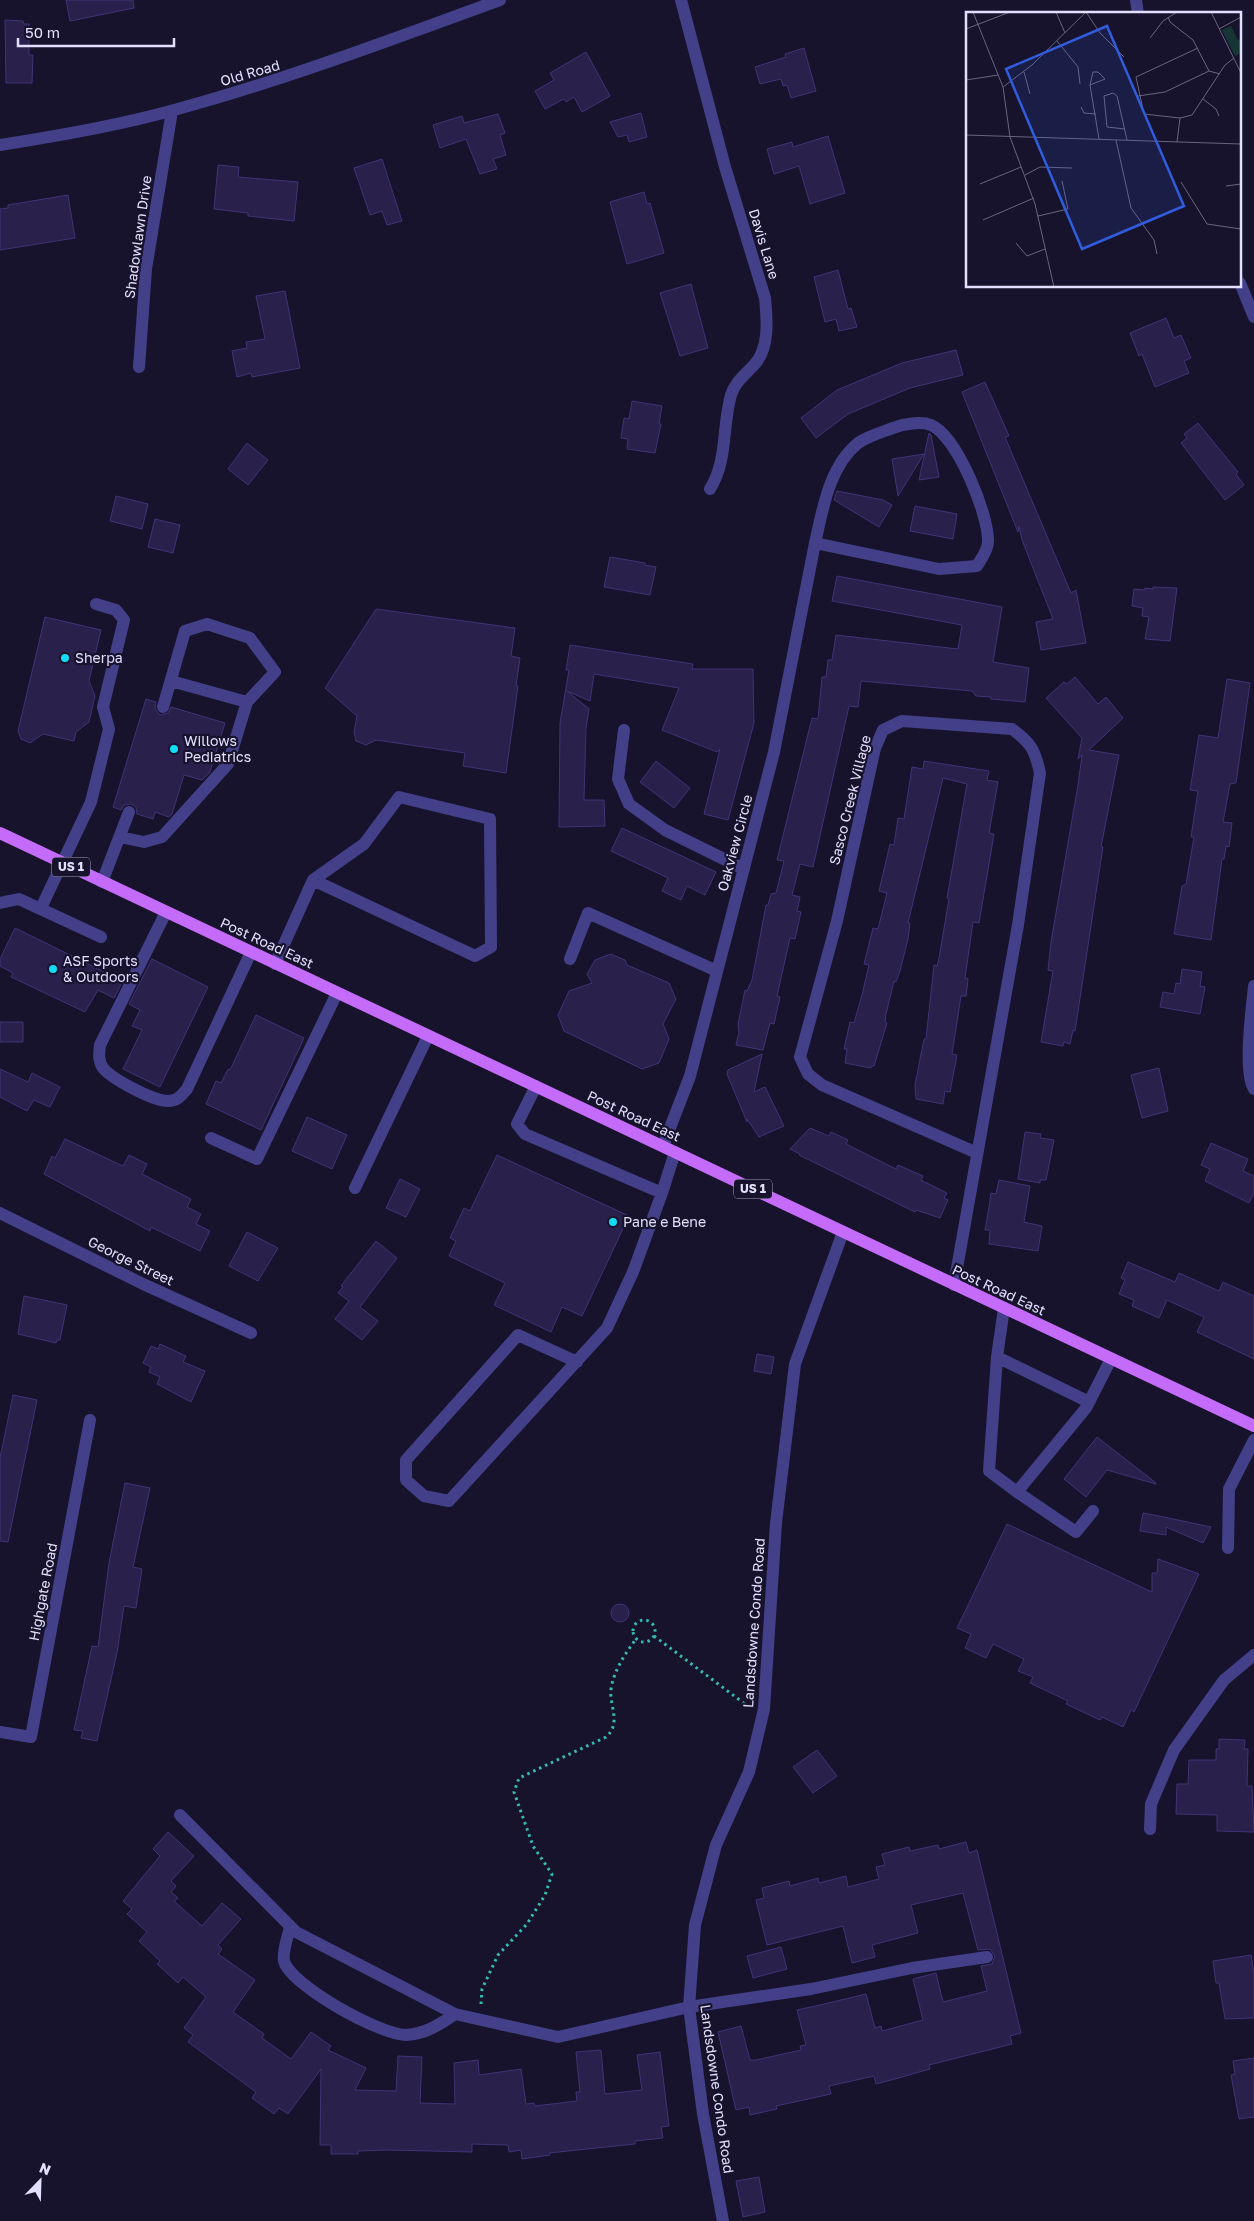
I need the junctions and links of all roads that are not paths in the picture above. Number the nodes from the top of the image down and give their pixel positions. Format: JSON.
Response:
{"nodes":[{"id":1,"x":500,"y":0,"type":"edge"},
{"id":2,"x":681,"y":0,"type":"edge"},
{"id":3,"x":172,"y":111,"type":"junction"},
{"id":4,"x":0,"y":145,"type":"edge"},
{"id":5,"x":1242,"y":288,"type":"edge"},
{"id":6,"x":1254,"y":317,"type":"edge"},
{"id":7,"x":139,"y":367,"type":"dead end"},
{"id":8,"x":710,"y":489,"type":"dead end"},
{"id":9,"x":815,"y":543,"type":"junction"},
{"id":10,"x":96,"y":604,"type":"dead end"},
{"id":11,"x":171,"y":681,"type":"junction"},
{"id":12,"x":247,"y":702,"type":"junction"},
{"id":13,"x":163,"y":707,"type":"dead end"},
{"id":14,"x":624,"y":730,"type":"dead end"},
{"id":15,"x":129,"y":812,"type":"dead end"},
{"id":16,"x":0,"y":833,"type":"edge"},
{"id":17,"x":120,"y":837,"type":"junction"},
{"id":18,"x":62,"y":863,"type":"junction"},
{"id":19,"x":744,"y":869,"type":"junction"},
{"id":20,"x":313,"y":880,"type":"junction"},
{"id":21,"x":102,"y":882,"type":"junction"},
{"id":22,"x":0,"y":903,"type":"edge"},
{"id":23,"x":41,"y":908,"type":"junction"},
{"id":24,"x":166,"y":912,"type":"junction"},
{"id":25,"x":100,"y":937,"type":"dead end"},
{"id":26,"x":251,"y":952,"type":"junction"},
{"id":27,"x":570,"y":959,"type":"dead end"},
{"id":28,"x":275,"y":964,"type":"junction"},
{"id":29,"x":717,"y":971,"type":"junction"},
{"id":30,"x":1254,"y":986,"type":"edge"},
{"id":31,"x":337,"y":993,"type":"junction"},
{"id":32,"x":428,"y":1036,"type":"junction"},
{"id":33,"x":536,"y":1086,"type":"junction"},
{"id":34,"x":1254,"y":1089,"type":"edge"},
{"id":35,"x":211,"y":1138,"type":"dead end"},
{"id":36,"x":663,"y":1146,"type":"junction"},
{"id":37,"x":675,"y":1152,"type":"junction"},
{"id":38,"x":977,"y":1152,"type":"junction"},
{"id":39,"x":356,"y":1188,"type":"dead end"},
{"id":40,"x":662,"y":1193,"type":"junction"},
{"id":41,"x":0,"y":1213,"type":"edge"},
{"id":42,"x":843,"y":1232,"type":"junction"},
{"id":43,"x":954,"y":1285,"type":"junction"},
{"id":44,"x":1004,"y":1308,"type":"junction"},
{"id":45,"x":251,"y":1333,"type":"dead end"},
{"id":46,"x":997,"y":1357,"type":"junction"},
{"id":47,"x":1112,"y":1359,"type":"junction"},
{"id":48,"x":576,"y":1362,"type":"junction"},
{"id":49,"x":1089,"y":1402,"type":"junction"},
{"id":50,"x":90,"y":1420,"type":"dead end"},
{"id":51,"x":1254,"y":1426,"type":"edge"},
{"id":52,"x":1254,"y":1440,"type":"edge"},
{"id":53,"x":1017,"y":1492,"type":"junction"},
{"id":54,"x":1093,"y":1511,"type":"dead end"},
{"id":55,"x":1228,"y":1548,"type":"dead end"},
{"id":56,"x":1254,"y":1654,"type":"edge"},
{"id":57,"x":0,"y":1732,"type":"edge"},
{"id":58,"x":180,"y":1815,"type":"dead end"},
{"id":59,"x":1150,"y":1829,"type":"dead end"},
{"id":60,"x":290,"y":1927,"type":"junction"},
{"id":61,"x":987,"y":1957,"type":"dead end"},
{"id":62,"x":689,"y":2007,"type":"junction"},
{"id":63,"x":455,"y":2014,"type":"junction"},
{"id":64,"x":723,"y":2221,"type":"edge"}],
"edges":[{"from":1,"to":3,"type":"street","name":"Old Road"},
{"from":2,"to":8,"type":"street","name":"Davis Lane"},
{"from":3,"to":4,"type":"street","name":"Old Road"},
{"from":3,"to":7,"type":"street","name":"Shadowlawn Drive"},
{"from":5,"to":6,"type":"street"},
{"from":9,"to":9,"type":"street","name":"Oakview Circle"},
{"from":9,"to":19,"type":"street","name":"Oakview Circle"},
{"from":10,"to":18,"type":"street"},
{"from":11,"to":12,"type":"street"},
{"from":11,"to":12,"type":"street"},
{"from":11,"to":13,"type":"street"},
{"from":12,"to":17,"type":"street"},
{"from":14,"to":19,"type":"street"},
{"from":15,"to":17,"type":"street"},
{"from":16,"to":18,"type":"main road","name":"Post Road East","number":"US 1"},
{"from":17,"to":21,"type":"street"},
{"from":18,"to":21,"type":"main road","name":"Post Road East","number":"US 1"},
{"from":18,"to":23,"type":"street"},
{"from":19,"to":29,"type":"street","name":"Oakview Circle"},
{"from":20,"to":20,"type":"street"},
{"from":20,"to":28,"type":"street"},
{"from":21,"to":24,"type":"main road","name":"Post Road East","number":"US 1"},
{"from":22,"to":23,"type":"street"},
{"from":23,"to":25,"type":"street"},
{"from":24,"to":26,"type":"main road","name":"Post Road East","number":"US 1"},
{"from":24,"to":26,"type":"street"},
{"from":26,"to":28,"type":"main road","name":"Post Road East","number":"US 1"},
{"from":27,"to":29,"type":"street"},
{"from":28,"to":31,"type":"main road","name":"Post Road East","number":"US 1"},
{"from":29,"to":36,"type":"street","name":"Oakview Circle"},
{"from":30,"to":34,"type":"street"},
{"from":31,"to":32,"type":"main road","name":"Post Road East","number":"US 1"},
{"from":31,"to":35,"type":"street"},
{"from":32,"to":33,"type":"main road","name":"Post Road East","number":"US 1"},
{"from":32,"to":39,"type":"street"},
{"from":33,"to":36,"type":"main road","name":"Post Road East","number":"US 1"},
{"from":33,"to":40,"type":"street"},
{"from":36,"to":37,"type":"main road","name":"Post Road East","number":"US 1"},
{"from":37,"to":40,"type":"street"},
{"from":37,"to":42,"type":"main road","name":"Post Road East","number":"US 1"},
{"from":38,"to":38,"type":"street","name":"Sasco Creek Village"},
{"from":38,"to":43,"type":"street","name":"Sasco Creek Village"},
{"from":40,"to":48,"type":"street"},
{"from":41,"to":45,"type":"street","name":"George Street"},
{"from":42,"to":43,"type":"main road","name":"Post Road East","number":"US 1"},
{"from":42,"to":62,"type":"street","name":"Landsdowne Condo Road"},
{"from":43,"to":44,"type":"main road","name":"Post Road East","number":"US 1"},
{"from":44,"to":46,"type":"street"},
{"from":44,"to":47,"type":"main road","name":"Post Road East","number":"US 1"},
{"from":46,"to":49,"type":"street"},
{"from":46,"to":53,"type":"street"},
{"from":47,"to":49,"type":"street"},
{"from":47,"to":51,"type":"main road","name":"Post Road East","number":"US 1"},
{"from":48,"to":48,"type":"street"},
{"from":49,"to":53,"type":"street"},
{"from":50,"to":57,"type":"street","name":"Highgate Road"},
{"from":52,"to":55,"type":"street"},
{"from":53,"to":54,"type":"street"},
{"from":56,"to":59,"type":"street"},
{"from":58,"to":60,"type":"street"},
{"from":60,"to":63,"type":"street"},
{"from":60,"to":63,"type":"street"},
{"from":61,"to":62,"type":"street"},
{"from":62,"to":63,"type":"street"},
{"from":62,"to":64,"type":"street","name":"Landsdowne Condo Road"}]}
